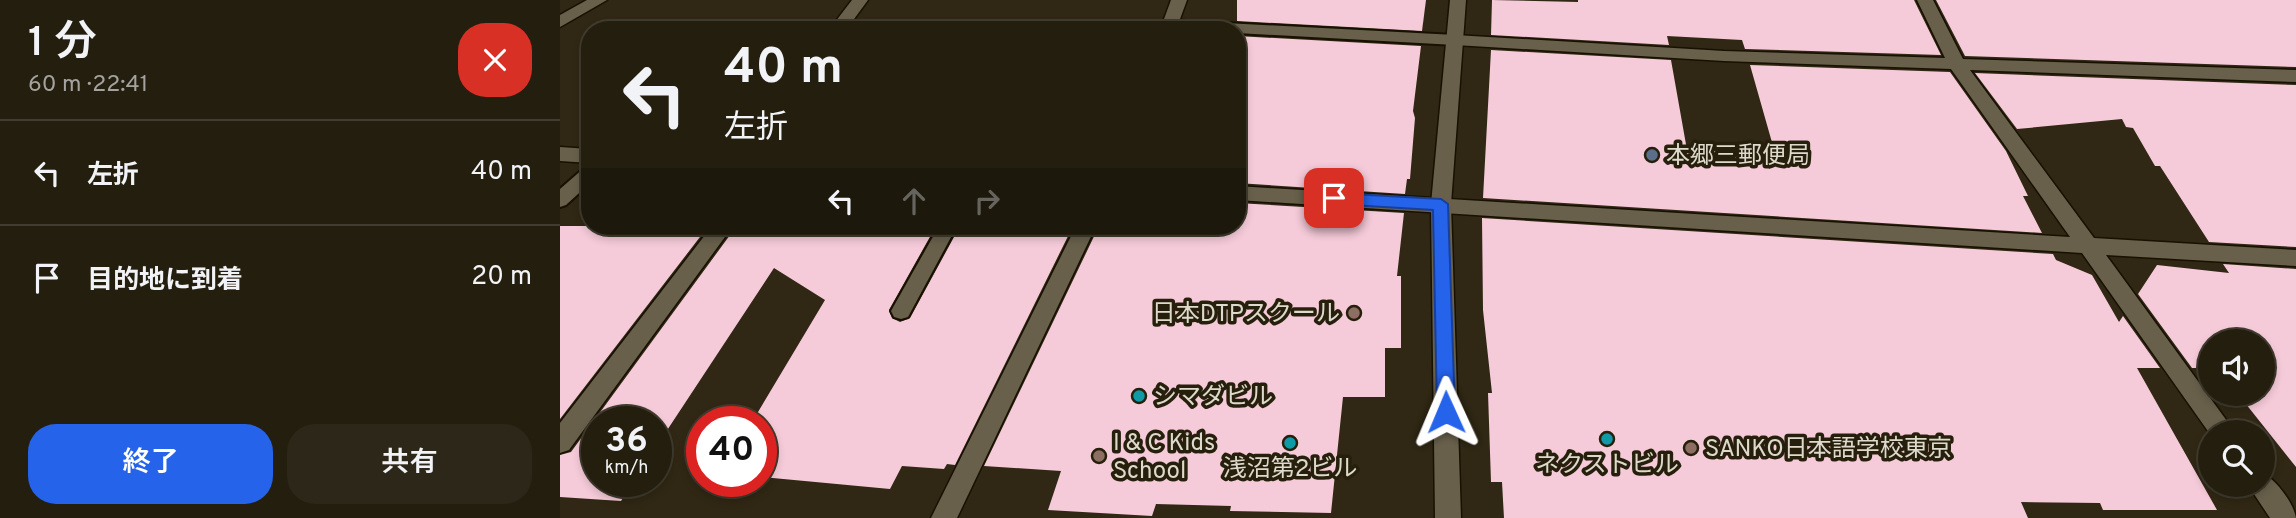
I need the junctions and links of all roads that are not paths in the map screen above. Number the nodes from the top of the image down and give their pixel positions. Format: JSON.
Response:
{"nodes":[{"id":1,"x":598,"y":0,"type":"edge"},
{"id":2,"x":860,"y":0,"type":"edge"},
{"id":3,"x":1179,"y":0,"type":"edge"},
{"id":4,"x":1458,"y":0,"type":"edge"},
{"id":5,"x":1925,"y":0,"type":"edge"},
{"id":6,"x":844,"y":21,"type":"edge"},
{"id":7,"x":1171,"y":21,"type":"edge"},
{"id":8,"x":560,"y":22,"type":"edge"},
{"id":9,"x":1246,"y":30,"type":"edge"},
{"id":10,"x":1455,"y":40,"type":"junction"},
{"id":11,"x":1957,"y":65,"type":"junction"},
{"id":12,"x":2296,"y":76,"type":"edge"},
{"id":13,"x":560,"y":154,"type":"edge"},
{"id":14,"x":581,"y":155,"type":"edge"},
{"id":15,"x":581,"y":180,"type":"edge"},
{"id":16,"x":1246,"y":193,"type":"edge"},
{"id":17,"x":560,"y":200,"type":"edge"},
{"id":18,"x":1441,"y":204,"type":"junction"},
{"id":19,"x":716,"y":235,"type":"edge"},
{"id":20,"x":943,"y":235,"type":"edge"},
{"id":21,"x":1082,"y":235,"type":"edge"},
{"id":22,"x":2087,"y":245,"type":"junction"},
{"id":23,"x":2296,"y":258,"type":"edge"},
{"id":24,"x":901,"y":311,"type":"dead end"},
{"id":25,"x":2214,"y":420,"type":"edge"},
{"id":26,"x":560,"y":442,"type":"edge"},
{"id":27,"x":2270,"y":497,"type":"edge"},
{"id":28,"x":944,"y":518,"type":"edge"},
{"id":29,"x":1448,"y":518,"type":"edge"},
{"id":30,"x":2285,"y":518,"type":"edge"}],
"edges":[{"from":1,"to":8,"type":"street"},
{"from":2,"to":6,"type":"street"},
{"from":3,"to":7,"type":"street"},
{"from":4,"to":10,"type":"street"},
{"from":5,"to":11,"type":"street"},
{"from":9,"to":10,"type":"lane"},
{"from":10,"to":11,"type":"street"},
{"from":10,"to":18,"type":"street"},
{"from":11,"to":12,"type":"street"},
{"from":11,"to":22,"type":"street"},
{"from":13,"to":14,"type":"street"},
{"from":15,"to":17,"type":"lane"},
{"from":16,"to":18,"type":"street"},
{"from":18,"to":22,"type":"street"},
{"from":18,"to":29,"type":"street"},
{"from":19,"to":26,"type":"street"},
{"from":20,"to":24,"type":"lane"},
{"from":21,"to":28,"type":"street"},
{"from":22,"to":23,"type":"street"},
{"from":22,"to":25,"type":"street"},
{"from":27,"to":30,"type":"street"}]}
